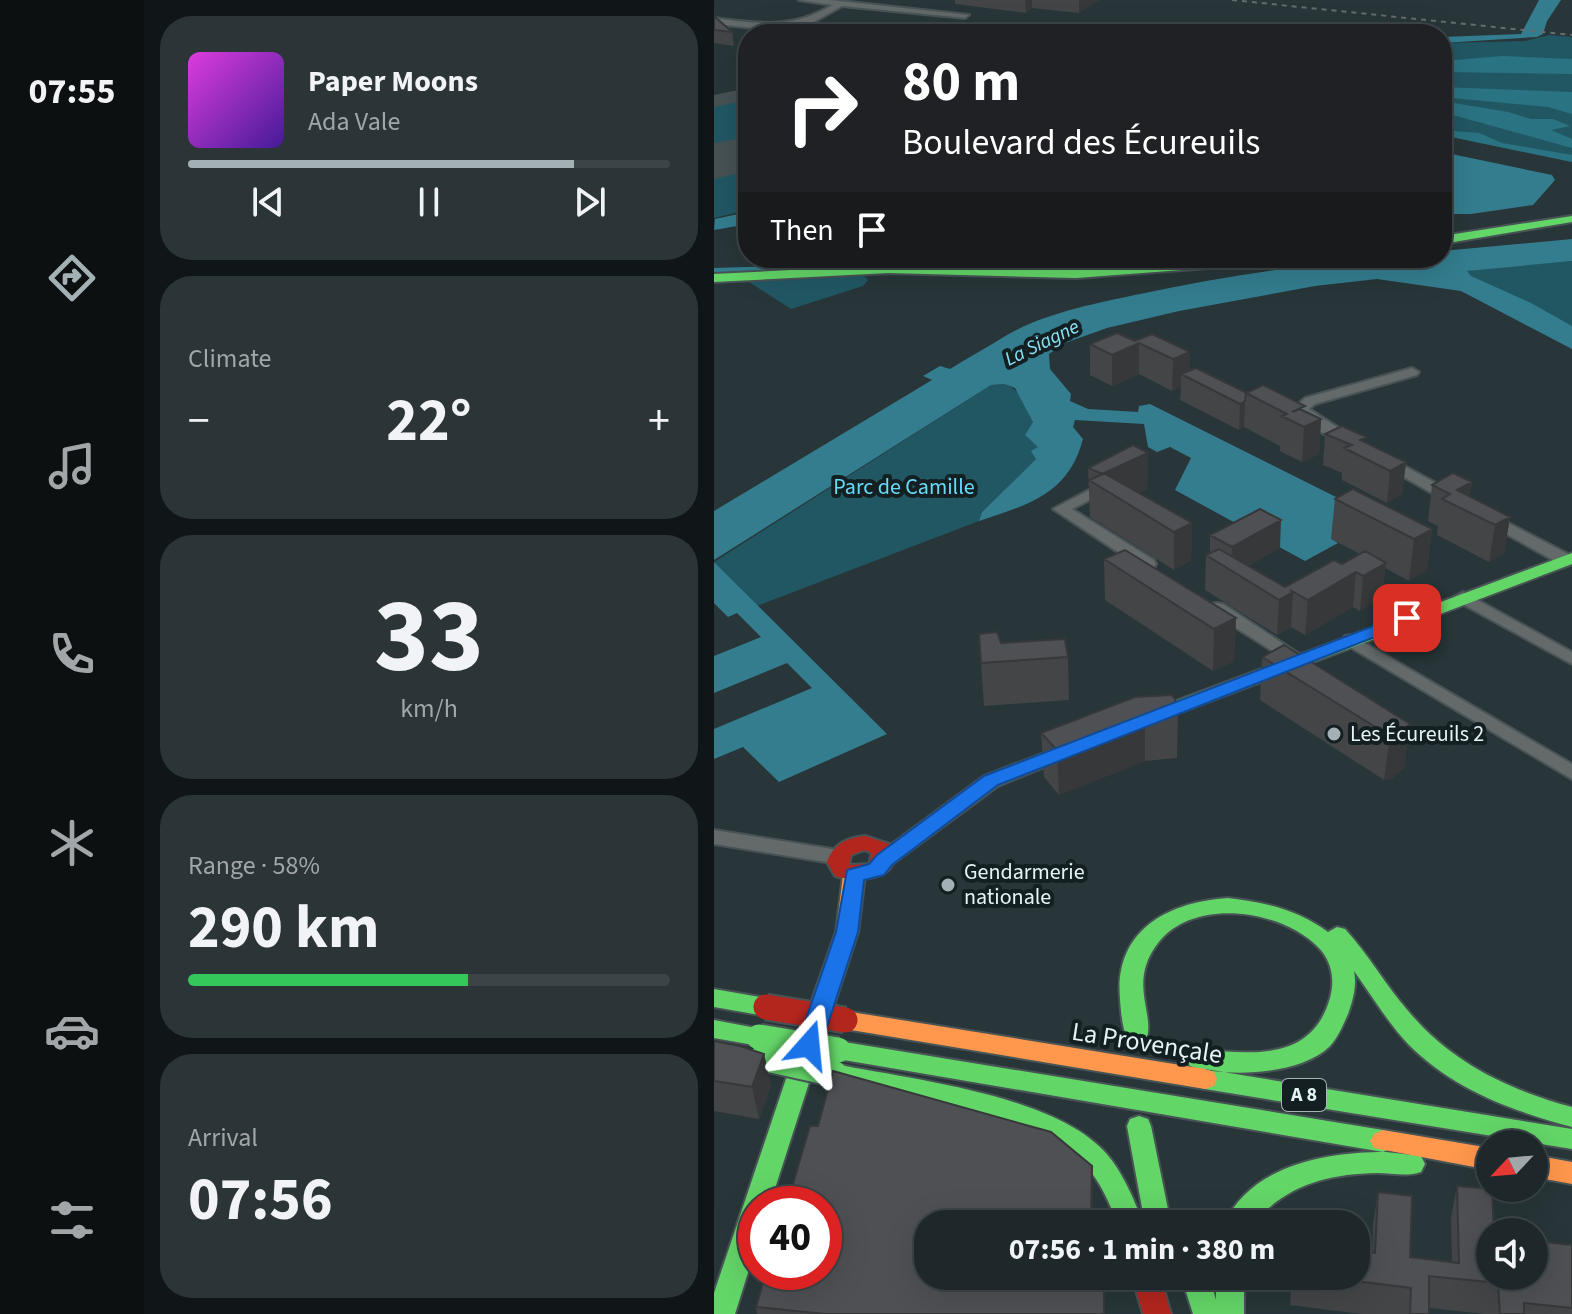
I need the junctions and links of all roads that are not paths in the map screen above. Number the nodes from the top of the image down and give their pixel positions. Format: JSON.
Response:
{"nodes":[{"id":1,"x":803,"y":0,"type":"edge"},
{"id":2,"x":840,"y":4,"type":"junction"},
{"id":3,"x":965,"y":15,"type":"dead end"},
{"id":4,"x":714,"y":21,"type":"edge"},
{"id":5,"x":747,"y":24,"type":"edge"},
{"id":6,"x":804,"y":24,"type":"edge"},
{"id":7,"x":1572,"y":219,"type":"edge"},
{"id":8,"x":1452,"y":238,"type":"edge"},
{"id":9,"x":943,"y":268,"type":"edge"},
{"id":10,"x":714,"y":278,"type":"edge"},
{"id":11,"x":1412,"y":372,"type":"dead end"},
{"id":12,"x":1126,"y":476,"type":"edge"},
{"id":13,"x":1568,"y":558,"type":"edge"},
{"id":14,"x":1163,"y":574,"type":"edge"},
{"id":15,"x":1463,"y":597,"type":"junction"},
{"id":16,"x":1201,"y":598,"type":"edge"},
{"id":17,"x":1351,"y":640,"type":"junction"},
{"id":18,"x":1572,"y":659,"type":"edge"},
{"id":19,"x":1299,"y":660,"type":"junction"},
{"id":20,"x":1137,"y":723,"type":"edge"},
{"id":21,"x":1095,"y":739,"type":"edge"},
{"id":22,"x":1572,"y":773,"type":"edge"},
{"id":23,"x":959,"y":803,"type":"junction"},
{"id":24,"x":714,"y":837,"type":"edge"},
{"id":25,"x":870,"y":843,"type":"junction"},
{"id":26,"x":838,"y":857,"type":"junction"},
{"id":27,"x":884,"y":860,"type":"junction"},
{"id":28,"x":854,"y":875,"type":"junction"},
{"id":29,"x":714,"y":998,"type":"edge"},
{"id":30,"x":714,"y":1029,"type":"edge"},
{"id":31,"x":1035,"y":1051,"type":"junction"},
{"id":32,"x":752,"y":1056,"type":"edge"},
{"id":33,"x":1572,"y":1117,"type":"edge"},
{"id":34,"x":1572,"y":1139,"type":"edge"},
{"id":35,"x":1476,"y":1157,"type":"edge"},
{"id":36,"x":1166,"y":1169,"type":"dead end"},
{"id":37,"x":1548,"y":1169,"type":"edge"},
{"id":38,"x":1476,"y":1171,"type":"edge"},
{"id":39,"x":1572,"y":1174,"type":"edge"},
{"id":40,"x":1548,"y":1175,"type":"edge"},
{"id":41,"x":762,"y":1186,"type":"edge"},
{"id":42,"x":1125,"y":1210,"type":"edge"},
{"id":43,"x":1157,"y":1210,"type":"edge"},
{"id":44,"x":1246,"y":1210,"type":"edge"},
{"id":45,"x":738,"y":1261,"type":"edge"},
{"id":46,"x":1150,"y":1290,"type":"edge"},
{"id":47,"x":1169,"y":1290,"type":"edge"},
{"id":48,"x":1199,"y":1290,"type":"edge"},
{"id":49,"x":1230,"y":1290,"type":"edge"},
{"id":50,"x":721,"y":1314,"type":"edge"},
{"id":51,"x":1157,"y":1314,"type":"edge"},
{"id":52,"x":1171,"y":1314,"type":"edge"},
{"id":53,"x":1207,"y":1314,"type":"edge"},
{"id":54,"x":1230,"y":1314,"type":"edge"}],
"edges":[{"from":1,"to":2,"type":"street"},
{"from":2,"to":3,"type":"street"},
{"from":2,"to":6,"type":"street"},
{"from":4,"to":5,"type":"street"},
{"from":7,"to":8,"type":"main road"},
{"from":9,"to":10,"type":"main road"},
{"from":11,"to":13,"type":"street"},
{"from":12,"to":14,"type":"street"},
{"from":13,"to":15,"type":"main road"},
{"from":15,"to":17,"type":"main road"},
{"from":15,"to":18,"type":"street"},
{"from":16,"to":19,"type":"street"},
{"from":17,"to":19,"type":"main road"},
{"from":17,"to":22,"type":"street"},
{"from":19,"to":20,"type":"main road"},
{"from":21,"to":23,"type":"main road"},
{"from":23,"to":25,"type":"main road"},
{"from":23,"to":27,"type":"main road"},
{"from":24,"to":26,"type":"street"},
{"from":25,"to":26,"type":"main road"},
{"from":25,"to":27,"type":"main road"},
{"from":26,"to":28,"type":"main road"},
{"from":27,"to":28,"type":"main road"},
{"from":28,"to":41,"type":"main road"},
{"from":29,"to":31,"type":"main road","name":"La Provençale","number":"A 8","bridge":true},
{"from":30,"to":35,"type":"main road","number":"A 8","bridge":true},
{"from":31,"to":33,"type":"main road"},
{"from":31,"to":34,"type":"main road","name":"La Provençale","number":"A 8"},
{"from":32,"to":42,"type":"main road","bridge":true},
{"from":36,"to":43,"type":"main road"},
{"from":37,"to":39,"type":"main road"},
{"from":38,"to":44,"type":"main road"},
{"from":39,"to":40,"type":"main road"},
{"from":45,"to":50,"type":"main road"},
{"from":46,"to":51,"type":"main road"},
{"from":47,"to":52,"type":"main road"},
{"from":48,"to":53,"type":"main road"},
{"from":49,"to":54,"type":"main road"}]}
